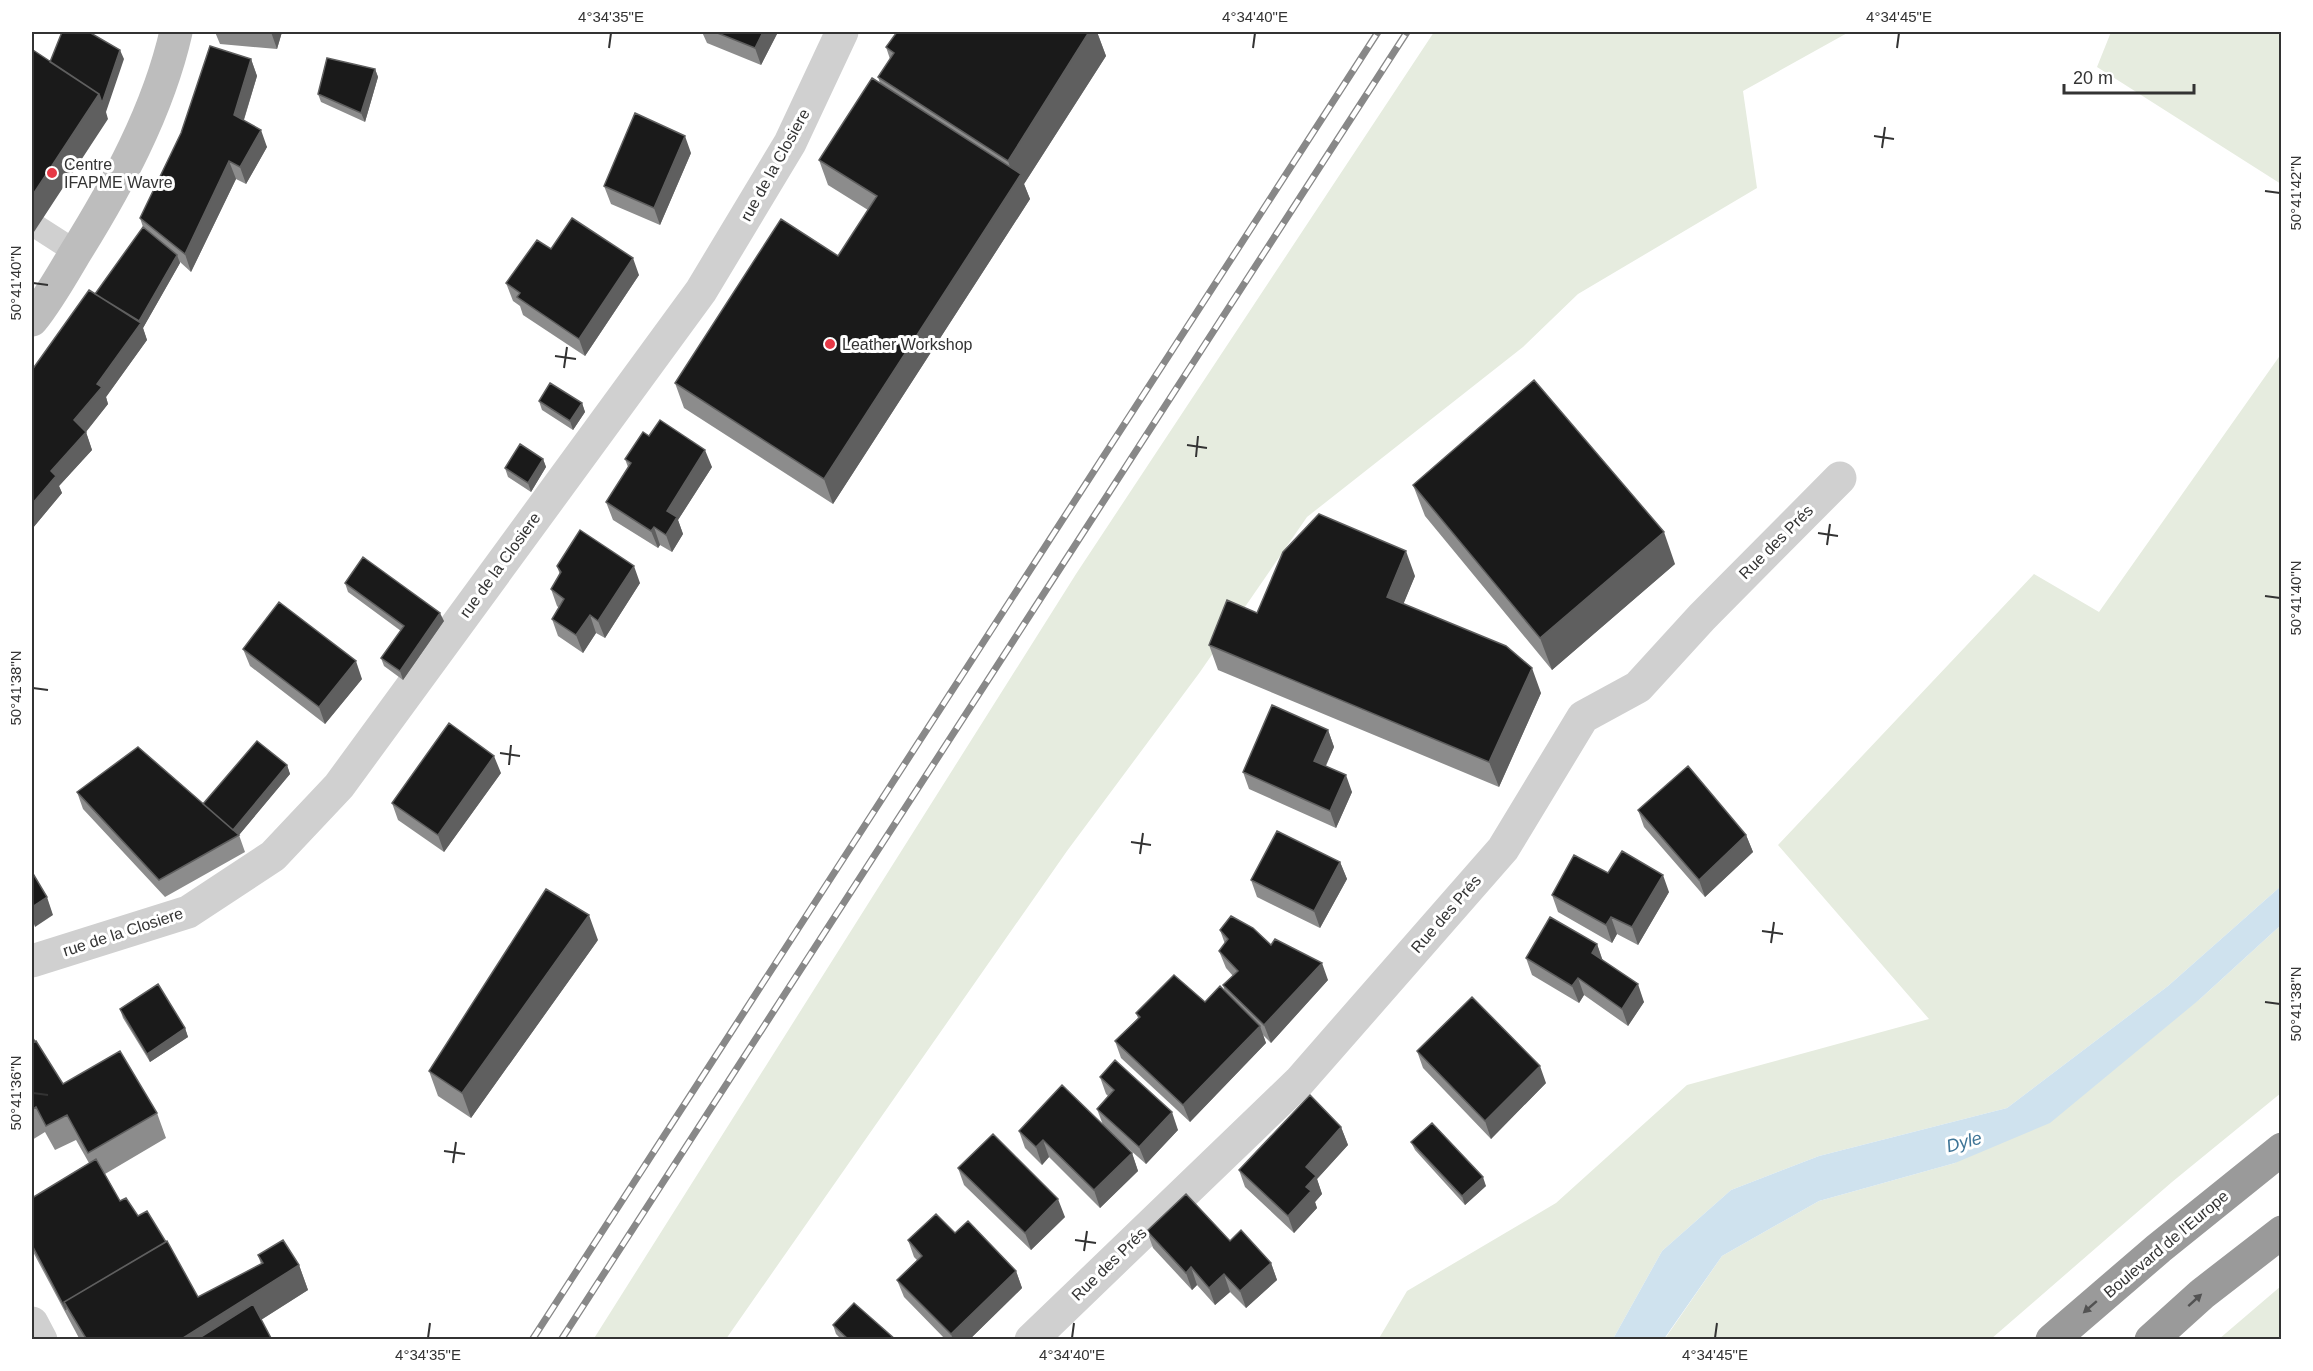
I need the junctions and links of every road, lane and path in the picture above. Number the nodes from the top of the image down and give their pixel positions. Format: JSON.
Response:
{"nodes":[{"id":1,"x":176,"y":32,"type":"edge"},
{"id":2,"x":843,"y":32,"type":"edge"},
{"id":3,"x":37,"y":226,"type":"dead end"},
{"id":4,"x":76,"y":252,"type":"junction"},
{"id":5,"x":32,"y":320,"type":"edge"},
{"id":6,"x":1839,"y":478,"type":"dead end"},
{"id":7,"x":32,"y":961,"type":"edge"},
{"id":8,"x":2282,"y":1149,"type":"edge"},
{"id":9,"x":2282,"y":1232,"type":"edge"},
{"id":10,"x":32,"y":1323,"type":"edge"},
{"id":11,"x":41,"y":1340,"type":"edge"},
{"id":12,"x":1031,"y":1340,"type":"edge"},
{"id":13,"x":2052,"y":1340,"type":"edge"},
{"id":14,"x":2151,"y":1340,"type":"edge"}],
"edges":[{"from":1,"to":4,"type":"main road"},
{"from":2,"to":7,"type":"street","name":"rue de la Closiere"},
{"from":3,"to":4,"type":"lane"},
{"from":4,"to":5,"type":"main road"},
{"from":6,"to":12,"type":"street","name":"Rue des Prés"},
{"from":8,"to":13,"type":"highway","name":"Boulevard de l'Europe","one_way":true},
{"from":14,"to":9,"type":"highway","one_way":true},
{"from":10,"to":11,"type":"street"}]}
